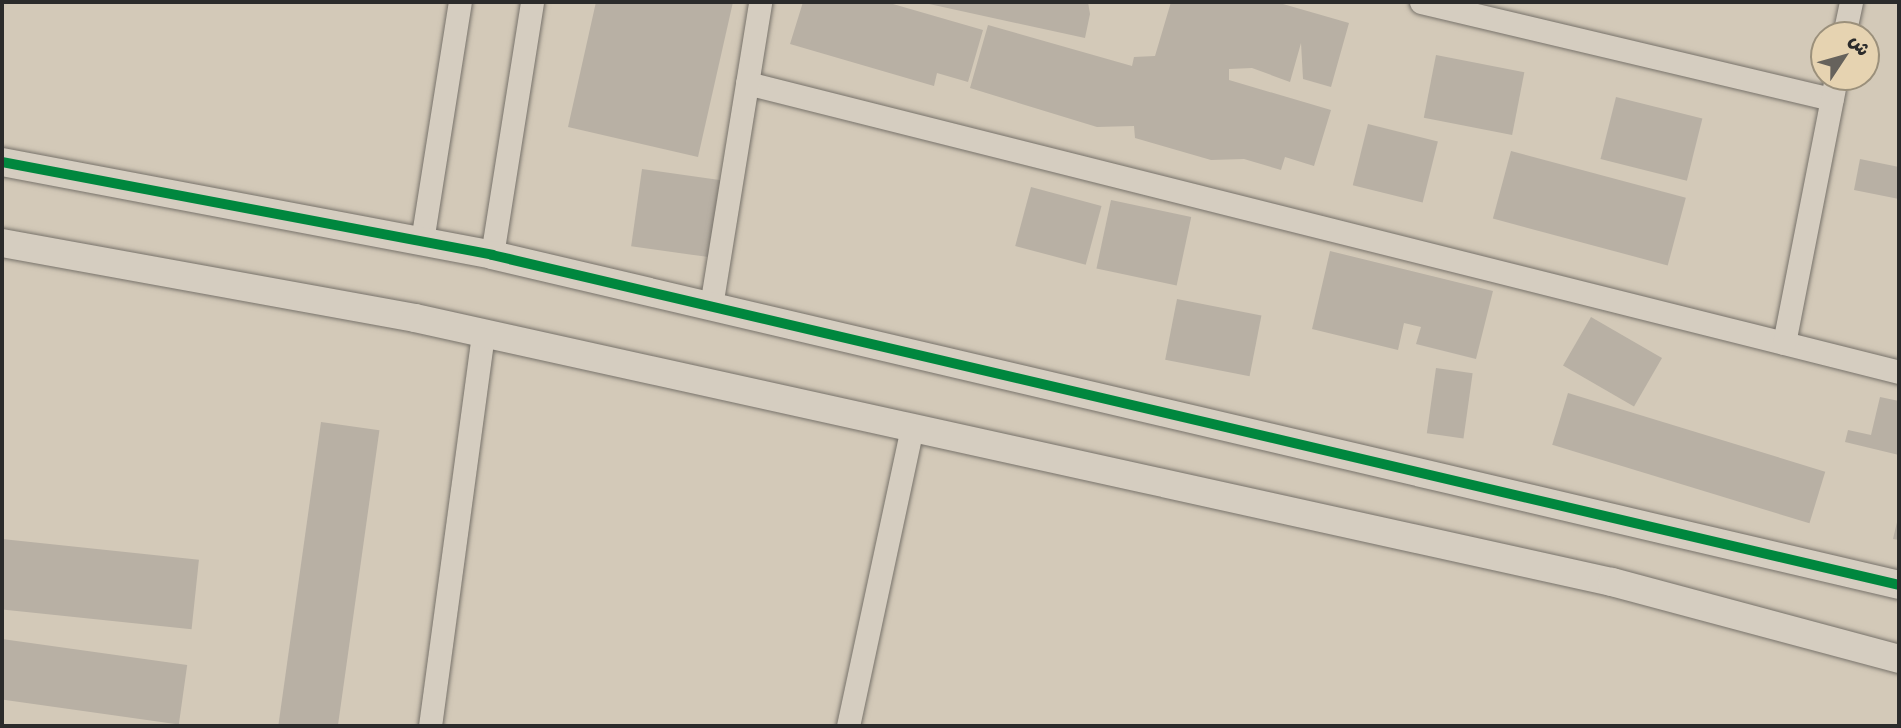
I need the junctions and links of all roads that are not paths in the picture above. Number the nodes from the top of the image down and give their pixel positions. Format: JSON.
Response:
{"nodes":[{"id":1,"x":460,"y":2,"type":"edge"},
{"id":2,"x":532,"y":2,"type":"edge"},
{"id":3,"x":760,"y":2,"type":"edge"},
{"id":4,"x":1421,"y":2,"type":"edge"},
{"id":5,"x":1851,"y":2,"type":"edge"},
{"id":6,"x":1847,"y":21,"type":"edge"},
{"id":7,"x":747,"y":83,"type":"junction"},
{"id":8,"x":1810,"y":83,"type":"edge"},
{"id":9,"x":1833,"y":91,"type":"edge"},
{"id":10,"x":2,"y":162,"type":"edge"},
{"id":11,"x":422,"y":241,"type":"junction"},
{"id":12,"x":2,"y":243,"type":"edge"},
{"id":13,"x":492,"y":255,"type":"junction"},
{"id":14,"x":711,"y":306,"type":"junction"},
{"id":15,"x":484,"y":333,"type":"junction"},
{"id":16,"x":1784,"y":343,"type":"junction"},
{"id":17,"x":1899,"y":372,"type":"edge"},
{"id":18,"x":912,"y":428,"type":"junction"},
{"id":19,"x":1899,"y":585,"type":"edge"},
{"id":20,"x":1899,"y":659,"type":"edge"},
{"id":21,"x":430,"y":726,"type":"edge"},
{"id":22,"x":848,"y":726,"type":"edge"}],
"edges":[{"from":1,"to":11,"type":"street"},
{"from":2,"to":13,"type":"street"},
{"from":3,"to":7,"type":"street"},
{"from":4,"to":8,"type":"street"},
{"from":5,"to":6,"type":"street"},
{"from":7,"to":14,"type":"street"},
{"from":7,"to":16,"type":"street"},
{"from":9,"to":16,"type":"street"},
{"from":10,"to":11,"type":"street"},
{"from":11,"to":13,"type":"street"},
{"from":12,"to":15,"type":"street"},
{"from":13,"to":14,"type":"street"},
{"from":14,"to":19,"type":"street"},
{"from":15,"to":18,"type":"street"},
{"from":15,"to":21,"type":"street"},
{"from":16,"to":17,"type":"street"},
{"from":18,"to":20,"type":"street"},
{"from":18,"to":22,"type":"street"}]}
